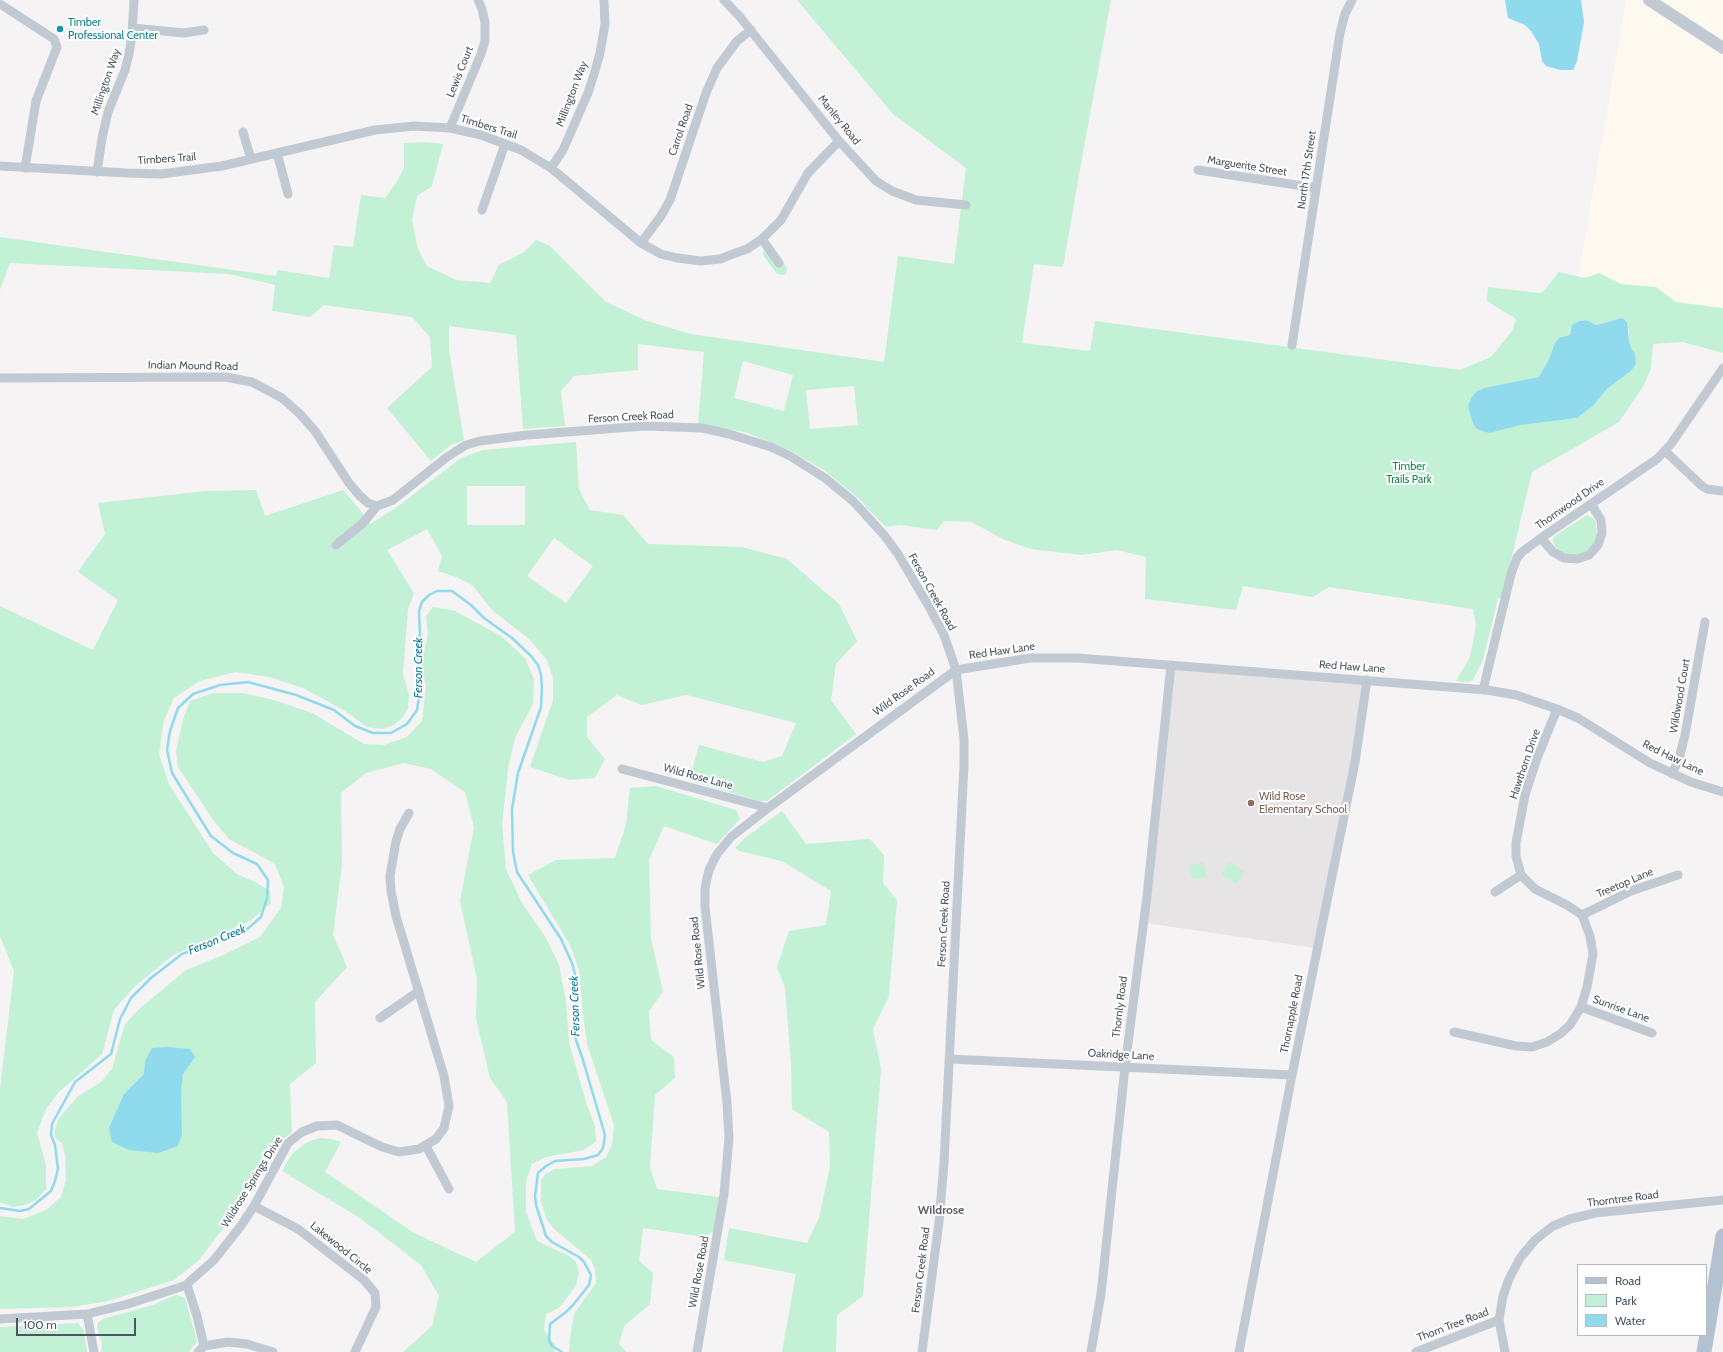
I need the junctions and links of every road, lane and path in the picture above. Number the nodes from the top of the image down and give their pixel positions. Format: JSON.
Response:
{"nodes":[{"id":1,"x":134,"y":0,"type":"edge"},
{"id":2,"x":478,"y":0,"type":"edge"},
{"id":3,"x":604,"y":0,"type":"edge"},
{"id":4,"x":724,"y":0,"type":"edge"},
{"id":5,"x":1352,"y":0,"type":"edge"},
{"id":6,"x":1649,"y":0,"type":"edge"},
{"id":7,"x":0,"y":4,"type":"edge"},
{"id":8,"x":133,"y":28,"type":"junction"},
{"id":9,"x":204,"y":30,"type":"dead end"},
{"id":10,"x":751,"y":30,"type":"junction"},
{"id":11,"x":1723,"y":48,"type":"edge"},
{"id":12,"x":450,"y":128,"type":"junction"},
{"id":13,"x":243,"y":132,"type":"dead end"},
{"id":14,"x":839,"y":142,"type":"junction"},
{"id":15,"x":505,"y":144,"type":"junction"},
{"id":16,"x":277,"y":153,"type":"junction"},
{"id":17,"x":251,"y":159,"type":"junction"},
{"id":18,"x":0,"y":166,"type":"edge"},
{"id":19,"x":25,"y":168,"type":"junction"},
{"id":20,"x":551,"y":168,"type":"junction"},
{"id":21,"x":1198,"y":170,"type":"dead end"},
{"id":22,"x":97,"y":172,"type":"junction"},
{"id":23,"x":1316,"y":188,"type":"junction"},
{"id":24,"x":288,"y":194,"type":"dead end"},
{"id":25,"x":966,"y":205,"type":"dead end"},
{"id":26,"x":482,"y":210,"type":"dead end"},
{"id":27,"x":762,"y":239,"type":"junction"},
{"id":28,"x":641,"y":243,"type":"junction"},
{"id":29,"x":779,"y":263,"type":"dead end"},
{"id":30,"x":1292,"y":345,"type":"dead end"},
{"id":31,"x":1723,"y":368,"type":"edge"},
{"id":32,"x":0,"y":378,"type":"edge"},
{"id":33,"x":1665,"y":451,"type":"junction"},
{"id":34,"x":1723,"y":491,"type":"edge"},
{"id":35,"x":1591,"y":504,"type":"junction"},
{"id":36,"x":377,"y":506,"type":"junction"},
{"id":37,"x":1541,"y":538,"type":"junction"},
{"id":38,"x":336,"y":545,"type":"dead end"},
{"id":39,"x":1705,"y":622,"type":"dead end"},
{"id":40,"x":1171,"y":665,"type":"junction"},
{"id":41,"x":956,"y":670,"type":"junction"},
{"id":42,"x":1367,"y":680,"type":"junction"},
{"id":43,"x":1483,"y":690,"type":"junction"},
{"id":44,"x":1557,"y":708,"type":"junction"},
{"id":45,"x":622,"y":769,"type":"dead end"},
{"id":46,"x":1672,"y":774,"type":"junction"},
{"id":47,"x":1723,"y":792,"type":"edge"},
{"id":48,"x":768,"y":808,"type":"junction"},
{"id":49,"x":409,"y":813,"type":"dead end"},
{"id":50,"x":1521,"y":875,"type":"junction"},
{"id":51,"x":1678,"y":875,"type":"dead end"},
{"id":52,"x":1495,"y":892,"type":"dead end"},
{"id":53,"x":1582,"y":915,"type":"junction"},
{"id":54,"x":418,"y":992,"type":"junction"},
{"id":55,"x":1581,"y":1007,"type":"junction"},
{"id":56,"x":380,"y":1018,"type":"dead end"},
{"id":57,"x":1454,"y":1032,"type":"dead end"},
{"id":58,"x":1652,"y":1033,"type":"dead end"},
{"id":59,"x":949,"y":1059,"type":"junction"},
{"id":60,"x":1124,"y":1067,"type":"junction"},
{"id":61,"x":1292,"y":1075,"type":"junction"},
{"id":62,"x":426,"y":1146,"type":"junction"},
{"id":63,"x":450,"y":1189,"type":"dead end"},
{"id":64,"x":1723,"y":1200,"type":"edge"},
{"id":65,"x":254,"y":1206,"type":"junction"},
{"id":66,"x":1723,"y":1236,"type":"edge"},
{"id":67,"x":187,"y":1285,"type":"junction"},
{"id":68,"x":87,"y":1314,"type":"junction"},
{"id":69,"x":0,"y":1318,"type":"edge"},
{"id":70,"x":1499,"y":1320,"type":"junction"},
{"id":71,"x":1707,"y":1334,"type":"edge"},
{"id":72,"x":1707,"y":1336,"type":"edge"},
{"id":73,"x":201,"y":1349,"type":"edge"},
{"id":74,"x":94,"y":1352,"type":"edge"},
{"id":75,"x":273,"y":1352,"type":"edge"},
{"id":76,"x":355,"y":1352,"type":"edge"},
{"id":77,"x":697,"y":1352,"type":"edge"},
{"id":78,"x":922,"y":1352,"type":"edge"},
{"id":79,"x":1091,"y":1352,"type":"edge"},
{"id":80,"x":1239,"y":1352,"type":"edge"},
{"id":81,"x":1416,"y":1352,"type":"edge"},
{"id":82,"x":1505,"y":1352,"type":"edge"},
{"id":83,"x":1704,"y":1352,"type":"edge"}],
"edges":[{"from":1,"to":8,"type":"street","name":"Millington Way"},
{"from":2,"to":12,"type":"street","name":"Lewis Court"},
{"from":3,"to":20,"type":"street","name":"Millington Way"},
{"from":4,"to":10,"type":"street","name":"Manley Road"},
{"from":5,"to":23,"type":"street","name":"North 17th Street"},
{"from":6,"to":11,"type":"street"},
{"from":7,"to":19,"type":"street"},
{"from":8,"to":9,"type":"street"},
{"from":8,"to":22,"type":"street","name":"Millington Way"},
{"from":10,"to":14,"type":"street","name":"Manley Road"},
{"from":10,"to":28,"type":"street","name":"Carrol Road"},
{"from":12,"to":15,"type":"street","name":"Timbers Trail"},
{"from":12,"to":16,"type":"street","name":"Timbers Trail"},
{"from":13,"to":17,"type":"street"},
{"from":14,"to":25,"type":"street","name":"Manley Road"},
{"from":14,"to":27,"type":"street","name":"Timbers Trail"},
{"from":15,"to":20,"type":"street","name":"Timbers Trail"},
{"from":15,"to":26,"type":"street"},
{"from":16,"to":17,"type":"street","name":"Timbers Trail"},
{"from":16,"to":24,"type":"street"},
{"from":17,"to":22,"type":"street","name":"Timbers Trail"},
{"from":18,"to":19,"type":"street","name":"Timbers Trail"},
{"from":19,"to":22,"type":"street","name":"Timbers Trail"},
{"from":20,"to":28,"type":"street","name":"Timbers Trail"},
{"from":21,"to":23,"type":"street","name":"Marguerite Street"},
{"from":23,"to":30,"type":"street","name":"North 17th Street"},
{"from":27,"to":28,"type":"street","name":"Timbers Trail"},
{"from":27,"to":29,"type":"street"},
{"from":31,"to":33,"type":"street","name":"Thornwood Drive"},
{"from":32,"to":36,"type":"street","name":"Indian Mound Road"},
{"from":33,"to":34,"type":"street"},
{"from":33,"to":35,"type":"street","name":"Thornwood Drive"},
{"from":35,"to":37,"type":"street","name":"Thornwood Drive"},
{"from":35,"to":37,"type":"street"},
{"from":36,"to":38,"type":"street","name":"Ferson Creek Road"},
{"from":36,"to":41,"type":"street","name":"Ferson Creek Road"},
{"from":37,"to":43,"type":"street","name":"Thornwood Drive"},
{"from":39,"to":46,"type":"street","name":"Wildwood Court"},
{"from":40,"to":41,"type":"street","name":"Red Haw Lane"},
{"from":40,"to":42,"type":"street","name":"Red Haw Lane"},
{"from":40,"to":60,"type":"street","name":"Thornly Road"},
{"from":41,"to":48,"type":"street","name":"Wild Rose Road"},
{"from":41,"to":59,"type":"street","name":"Ferson Creek Road"},
{"from":42,"to":43,"type":"street","name":"Red Haw Lane"},
{"from":42,"to":61,"type":"street","name":"Thornapple Road"},
{"from":43,"to":44,"type":"street","name":"Red Haw Lane"},
{"from":44,"to":46,"type":"street","name":"Red Haw Lane"},
{"from":44,"to":50,"type":"street","name":"Hawthorn Drive"},
{"from":45,"to":48,"type":"street","name":"Wild Rose Lane"},
{"from":46,"to":47,"type":"street","name":"Red Haw Lane"},
{"from":48,"to":77,"type":"street","name":"Wild Rose Road"},
{"from":49,"to":54,"type":"street","name":"Wildrose Springs Drive"},
{"from":50,"to":52,"type":"street"},
{"from":50,"to":53,"type":"street"},
{"from":51,"to":53,"type":"street","name":"Treetop Lane"},
{"from":53,"to":55,"type":"street"},
{"from":54,"to":56,"type":"street"},
{"from":54,"to":62,"type":"street","name":"Wildrose Springs Drive"},
{"from":55,"to":57,"type":"street"},
{"from":55,"to":58,"type":"street","name":"Sunrise Lane"},
{"from":59,"to":60,"type":"street","name":"Oakridge Lane"},
{"from":59,"to":78,"type":"street","name":"Ferson Creek Road"},
{"from":60,"to":61,"type":"street","name":"Oakridge Lane"},
{"from":60,"to":79,"type":"street","name":"Thornly Road"},
{"from":61,"to":80,"type":"street","name":"Thornapple Road"},
{"from":62,"to":63,"type":"street"},
{"from":62,"to":65,"type":"street","name":"Wildrose Springs Drive"},
{"from":64,"to":70,"type":"street","name":"Thorntree Road"},
{"from":65,"to":67,"type":"street","name":"Wildrose Springs Drive"},
{"from":65,"to":76,"type":"street","name":"Lakewood Circle"},
{"from":66,"to":71,"type":"main road"},
{"from":67,"to":68,"type":"street","name":"Wildrose Springs Drive"},
{"from":67,"to":73,"type":"street"},
{"from":68,"to":69,"type":"street","name":"Wildrose Springs Drive"},
{"from":68,"to":74,"type":"street"},
{"from":70,"to":81,"type":"street","name":"Thorn Tree Road"},
{"from":70,"to":82,"type":"street","name":"Thorntree Road"},
{"from":72,"to":83,"type":"main road"},
{"from":73,"to":75,"type":"street"}]}
